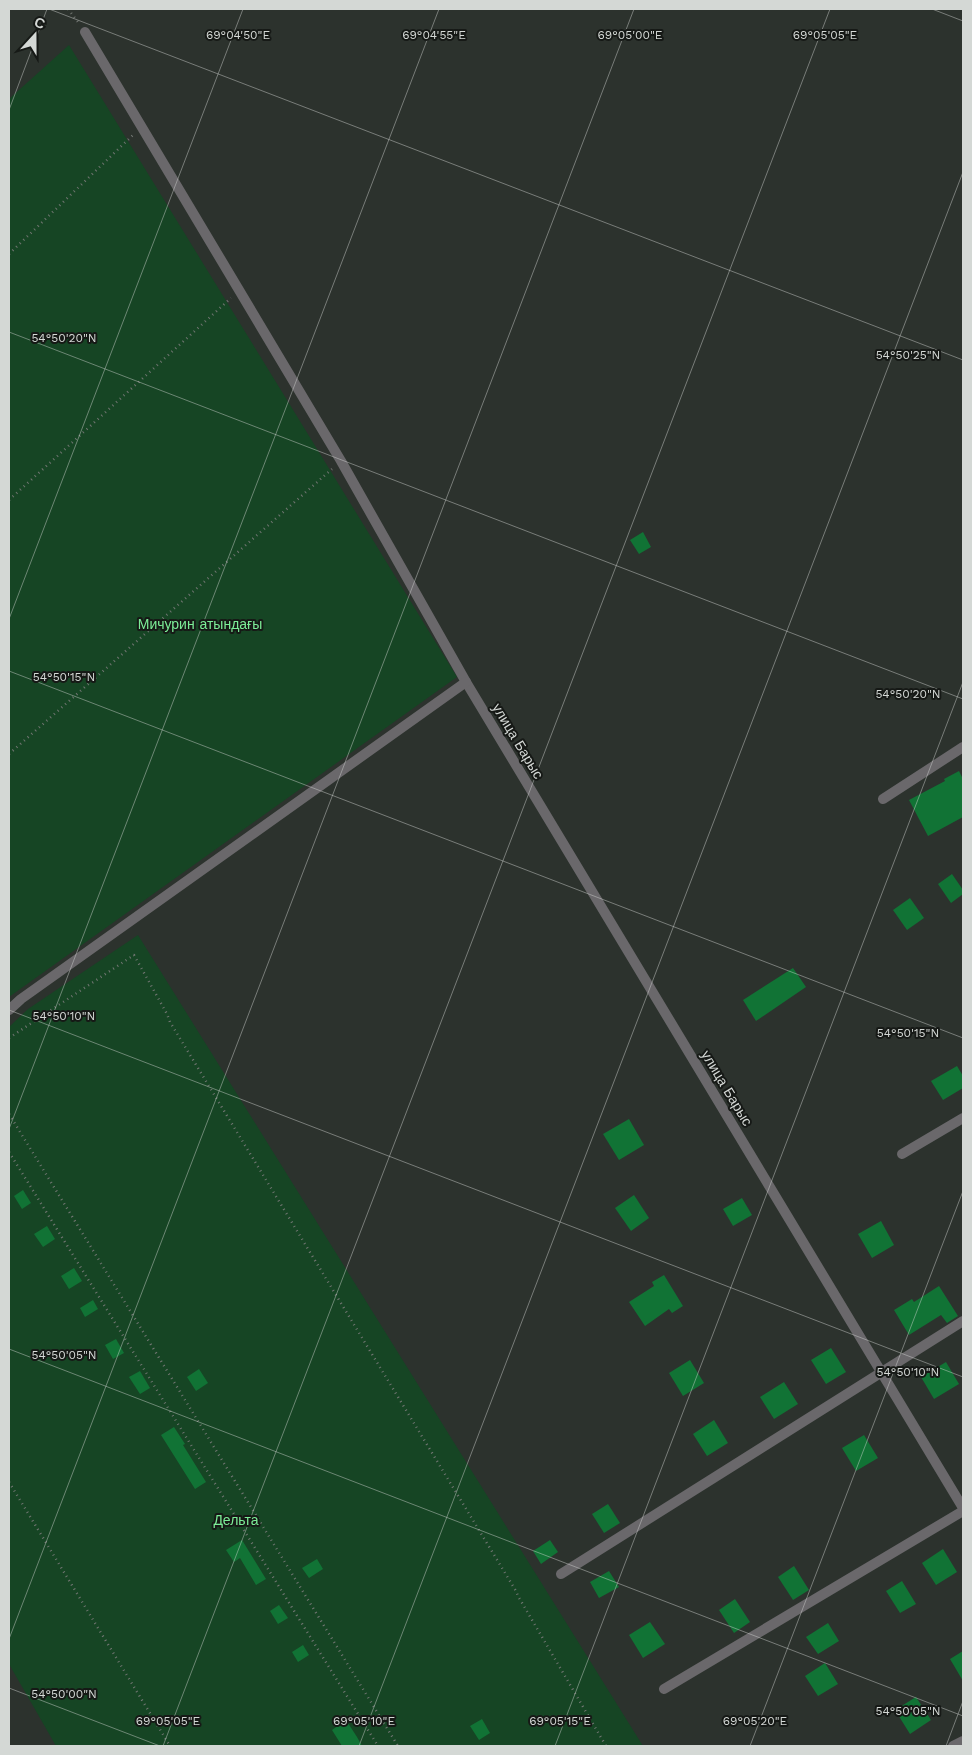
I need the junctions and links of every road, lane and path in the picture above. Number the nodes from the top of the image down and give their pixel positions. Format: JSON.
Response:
{"nodes":[{"id":1,"x":68,"y":9,"type":"edge"},
{"id":2,"x":85,"y":32,"type":"joint"},
{"id":3,"x":142,"y":127,"type":"junction"},
{"id":4,"x":9,"y":254,"type":"edge"},
{"id":5,"x":239,"y":290,"type":"junction"},
{"id":6,"x":341,"y":461,"type":"junction"},
{"id":7,"x":9,"y":500,"type":"edge"},
{"id":8,"x":466,"y":682,"type":"junction"},
{"id":9,"x":963,"y":747,"type":"edge"},
{"id":10,"x":9,"y":754,"type":"edge"},
{"id":11,"x":883,"y":799,"type":"dead end"},
{"id":12,"x":9,"y":1010,"type":"edge"},
{"id":13,"x":9,"y":1038,"type":"edge"},
{"id":14,"x":9,"y":1114,"type":"edge"},
{"id":15,"x":963,"y":1118,"type":"edge"},
{"id":16,"x":9,"y":1152,"type":"edge"},
{"id":17,"x":902,"y":1154,"type":"dead end"},
{"id":18,"x":963,"y":1321,"type":"edge"},
{"id":19,"x":883,"y":1371,"type":"junction"},
{"id":20,"x":9,"y":1482,"type":"edge"},
{"id":21,"x":963,"y":1509,"type":"edge"},
{"id":22,"x":561,"y":1574,"type":"dead end"},
{"id":23,"x":664,"y":1689,"type":"dead end"},
{"id":24,"x":963,"y":1741,"type":"edge"},
{"id":25,"x":170,"y":1746,"type":"edge"},
{"id":26,"x":378,"y":1746,"type":"edge"},
{"id":27,"x":398,"y":1746,"type":"edge"},
{"id":28,"x":606,"y":1746,"type":"edge"},
{"id":29,"x":953,"y":1746,"type":"edge"}],
"edges":[{"from":1,"to":2,"type":"path"},
{"from":2,"to":3,"type":"street","name":"улица Барыс"},
{"from":3,"to":4,"type":"path"},
{"from":3,"to":5,"type":"street","name":"улица Барыс"},
{"from":5,"to":6,"type":"street","name":"улица Барыс"},
{"from":5,"to":7,"type":"path"},
{"from":6,"to":8,"type":"street","name":"улица Барыс"},
{"from":6,"to":10,"type":"path"},
{"from":8,"to":12,"type":"street"},
{"from":8,"to":19,"type":"street","name":"улица Барыс"},
{"from":9,"to":11,"type":"street"},
{"from":13,"to":28,"type":"path"},
{"from":14,"to":27,"type":"path"},
{"from":15,"to":17,"type":"street"},
{"from":16,"to":26,"type":"path"},
{"from":18,"to":19,"type":"street"},
{"from":19,"to":21,"type":"street","name":"улица Барыс"},
{"from":19,"to":22,"type":"street"},
{"from":20,"to":25,"type":"path"},
{"from":21,"to":23,"type":"street"},
{"from":24,"to":29,"type":"street"}]}
